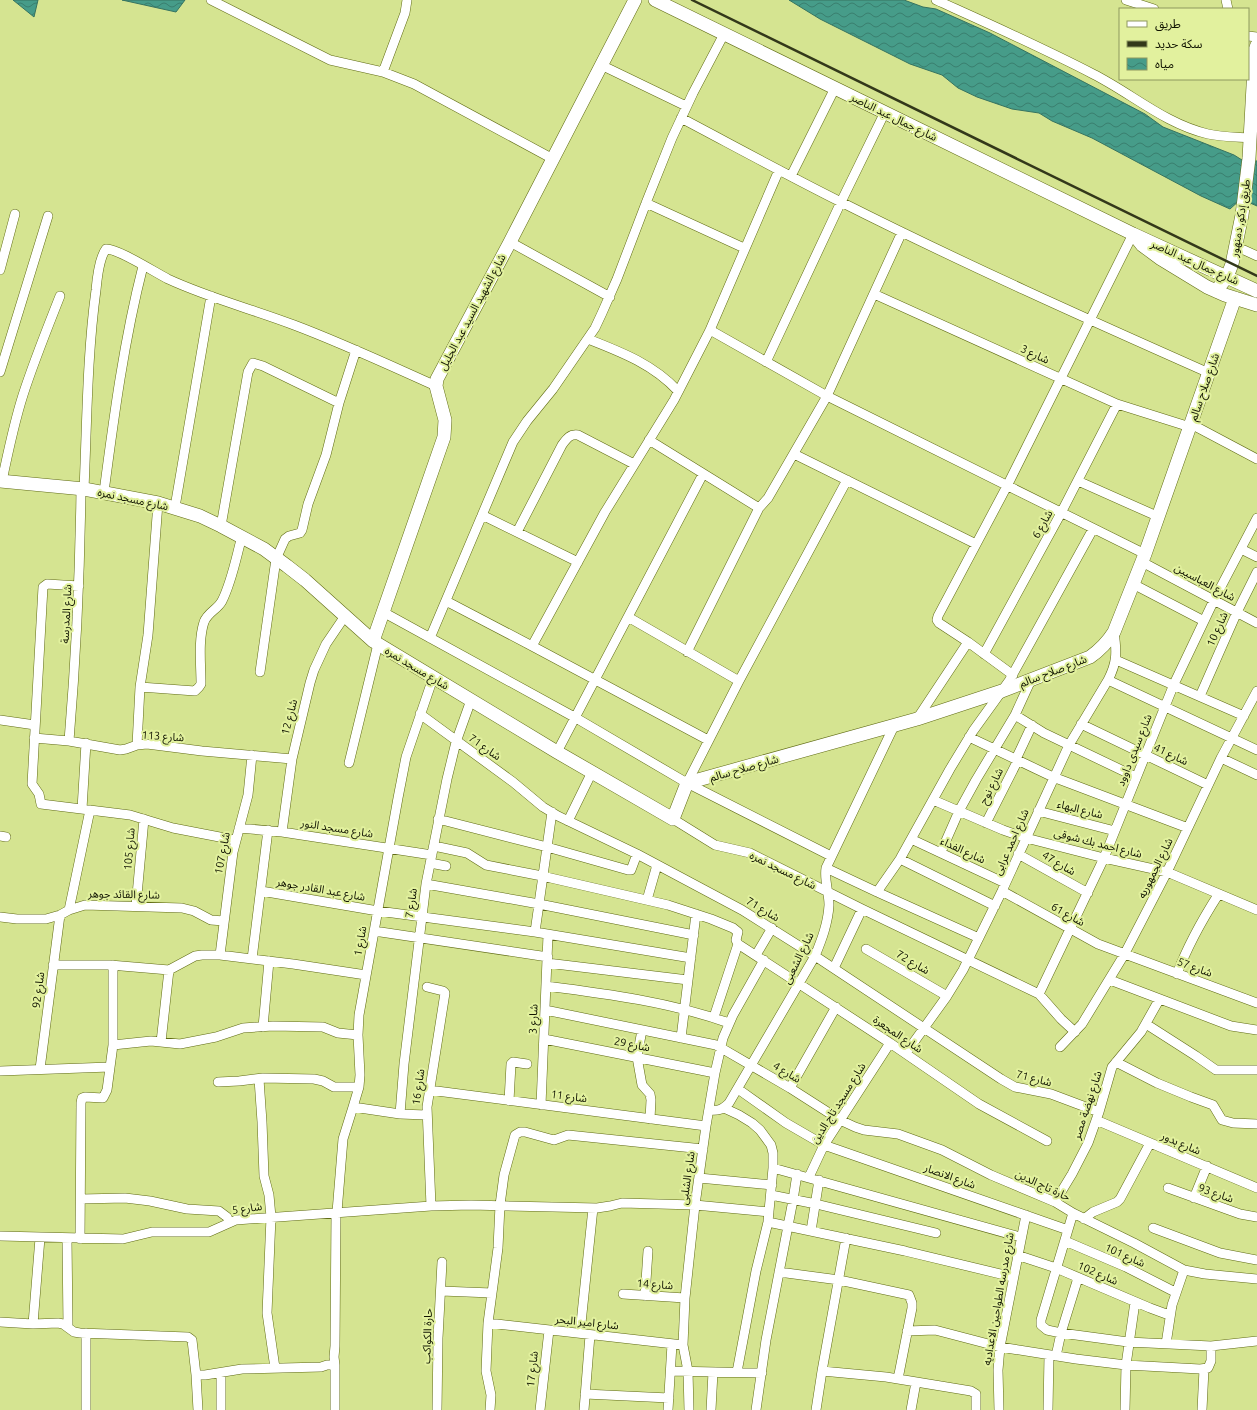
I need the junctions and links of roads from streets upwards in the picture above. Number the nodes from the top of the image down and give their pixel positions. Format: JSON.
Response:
{"nodes":[{"id":1,"x":211,"y":0,"type":"edge"},
{"id":2,"x":406,"y":0,"type":"edge"},
{"id":3,"x":635,"y":0,"type":"edge"},
{"id":4,"x":655,"y":0,"type":"edge"},
{"id":5,"x":936,"y":0,"type":"edge"},
{"id":6,"x":1126,"y":0,"type":"edge"},
{"id":7,"x":1151,"y":8,"type":"edge"},
{"id":8,"x":724,"y":34,"type":"junction"},
{"id":9,"x":1257,"y":45,"type":"edge"},
{"id":10,"x":601,"y":65,"type":"junction"},
{"id":11,"x":383,"y":72,"type":"junction"},
{"id":12,"x":835,"y":88,"type":"junction"},
{"id":13,"x":686,"y":106,"type":"junction"},
{"id":14,"x":885,"y":112,"type":"junction"},
{"id":15,"x":681,"y":118,"type":"junction"},
{"id":16,"x":1250,"y":138,"type":"junction"},
{"id":17,"x":553,"y":159,"type":"junction"},
{"id":18,"x":1253,"y":160,"type":"edge"},
{"id":19,"x":779,"y":170,"type":"junction"},
{"id":20,"x":791,"y":176,"type":"junction"},
{"id":21,"x":841,"y":202,"type":"junction"},
{"id":22,"x":646,"y":203,"type":"junction"},
{"id":23,"x":15,"y":214,"type":"dead end"},
{"id":24,"x":48,"y":216,"type":"dead end"},
{"id":25,"x":1246,"y":216,"type":"junction"},
{"id":26,"x":902,"y":232,"type":"junction"},
{"id":27,"x":1133,"y":234,"type":"junction"},
{"id":28,"x":510,"y":242,"type":"junction"},
{"id":29,"x":744,"y":248,"type":"junction"},
{"id":30,"x":1244,"y":250,"type":"junction"},
{"id":31,"x":1257,"y":256,"type":"edge"},
{"id":32,"x":143,"y":266,"type":"junction"},
{"id":33,"x":0,"y":270,"type":"edge"},
{"id":34,"x":1231,"y":279,"type":"junction"},
{"id":35,"x":1257,"y":290,"type":"edge"},
{"id":36,"x":874,"y":294,"type":"junction"},
{"id":37,"x":1226,"y":295,"type":"junction"},
{"id":38,"x":60,"y":296,"type":"dead end"},
{"id":39,"x":211,"y":296,"type":"junction"},
{"id":40,"x":610,"y":298,"type":"junction"},
{"id":41,"x":1257,"y":305,"type":"edge"},
{"id":42,"x":1090,"y":320,"type":"junction"},
{"id":43,"x":710,"y":330,"type":"junction"},
{"id":44,"x":588,"y":339,"type":"junction"},
{"id":45,"x":356,"y":350,"type":"junction"},
{"id":46,"x":766,"y":362,"type":"junction"},
{"id":47,"x":0,"y":372,"type":"edge"},
{"id":48,"x":1209,"y":373,"type":"junction"},
{"id":49,"x":1061,"y":379,"type":"junction"},
{"id":50,"x":436,"y":386,"type":"junction"},
{"id":51,"x":678,"y":391,"type":"junction"},
{"id":52,"x":828,"y":396,"type":"junction"},
{"id":53,"x":338,"y":403,"type":"junction"},
{"id":54,"x":1117,"y":404,"type":"junction"},
{"id":55,"x":1190,"y":425,"type":"junction"},
{"id":56,"x":649,"y":440,"type":"junction"},
{"id":57,"x":794,"y":454,"type":"junction"},
{"id":58,"x":1257,"y":460,"type":"edge"},
{"id":59,"x":634,"y":464,"type":"junction"},
{"id":60,"x":703,"y":474,"type":"junction"},
{"id":61,"x":847,"y":480,"type":"junction"},
{"id":62,"x":1078,"y":480,"type":"junction"},
{"id":63,"x":1,"y":481,"type":"edge"},
{"id":64,"x":1007,"y":486,"type":"junction"},
{"id":65,"x":83,"y":489,"type":"junction"},
{"id":66,"x":104,"y":492,"type":"junction"},
{"id":67,"x":158,"y":503,"type":"junction"},
{"id":68,"x":175,"y":508,"type":"junction"},
{"id":69,"x":759,"y":508,"type":"junction"},
{"id":70,"x":1062,"y":513,"type":"junction"},
{"id":71,"x":482,"y":514,"type":"junction"},
{"id":72,"x":1158,"y":517,"type":"junction"},
{"id":73,"x":1256,"y":521,"type":"edge"},
{"id":74,"x":221,"y":526,"type":"junction"},
{"id":75,"x":1093,"y":529,"type":"junction"},
{"id":76,"x":517,"y":532,"type":"junction"},
{"id":77,"x":242,"y":536,"type":"junction"},
{"id":78,"x":976,"y":544,"type":"junction"},
{"id":79,"x":1241,"y":549,"type":"junction"},
{"id":80,"x":1257,"y":557,"type":"edge"},
{"id":81,"x":276,"y":558,"type":"junction"},
{"id":82,"x":1144,"y":558,"type":"junction"},
{"id":83,"x":578,"y":562,"type":"junction"},
{"id":84,"x":1257,"y":572,"type":"edge"},
{"id":85,"x":1133,"y":584,"type":"junction"},
{"id":86,"x":79,"y":586,"type":"junction"},
{"id":87,"x":1214,"y":600,"type":"junction"},
{"id":88,"x":446,"y":601,"type":"junction"},
{"id":89,"x":383,"y":612,"type":"junction"},
{"id":90,"x":1237,"y":612,"type":"junction"},
{"id":91,"x":345,"y":616,"type":"junction"},
{"id":92,"x":628,"y":618,"type":"junction"},
{"id":93,"x":1204,"y":621,"type":"junction"},
{"id":94,"x":1257,"y":623,"type":"edge"},
{"id":95,"x":1114,"y":632,"type":"junction"},
{"id":96,"x":430,"y":638,"type":"junction"},
{"id":97,"x":375,"y":642,"type":"junction"},
{"id":98,"x":968,"y":642,"type":"junction"},
{"id":99,"x":532,"y":646,"type":"junction"},
{"id":100,"x":687,"y":652,"type":"junction"},
{"id":101,"x":984,"y":654,"type":"junction"},
{"id":102,"x":1116,"y":660,"type":"junction"},
{"id":103,"x":260,"y":672,"type":"dead end"},
{"id":104,"x":1013,"y":675,"type":"junction"},
{"id":105,"x":432,"y":678,"type":"junction"},
{"id":106,"x":596,"y":680,"type":"junction"},
{"id":107,"x":1031,"y":680,"type":"junction"},
{"id":108,"x":1108,"y":680,"type":"junction"},
{"id":109,"x":739,"y":681,"type":"junction"},
{"id":110,"x":1174,"y":684,"type":"junction"},
{"id":111,"x":140,"y":687,"type":"junction"},
{"id":112,"x":1002,"y":690,"type":"junction"},
{"id":113,"x":1257,"y":691,"type":"edge"},
{"id":114,"x":1200,"y":696,"type":"junction"},
{"id":115,"x":471,"y":700,"type":"junction"},
{"id":116,"x":1254,"y":701,"type":"edge"},
{"id":117,"x":1164,"y":707,"type":"junction"},
{"id":118,"x":420,"y":714,"type":"junction"},
{"id":119,"x":1015,"y":715,"type":"junction"},
{"id":120,"x":1244,"y":716,"type":"junction"},
{"id":121,"x":576,"y":718,"type":"junction"},
{"id":122,"x":917,"y":719,"type":"junction"},
{"id":123,"x":0,"y":720,"type":"edge"},
{"id":124,"x":1032,"y":724,"type":"junction"},
{"id":125,"x":1081,"y":724,"type":"junction"},
{"id":126,"x":35,"y":725,"type":"junction"},
{"id":127,"x":894,"y":726,"type":"junction"},
{"id":128,"x":969,"y":737,"type":"junction"},
{"id":129,"x":34,"y":738,"type":"junction"},
{"id":130,"x":1232,"y":738,"type":"junction"},
{"id":131,"x":708,"y":740,"type":"junction"},
{"id":132,"x":69,"y":741,"type":"junction"},
{"id":133,"x":456,"y":742,"type":"junction"},
{"id":134,"x":86,"y":744,"type":"junction"},
{"id":135,"x":1069,"y":744,"type":"junction"},
{"id":136,"x":138,"y":745,"type":"junction"},
{"id":137,"x":994,"y":748,"type":"junction"},
{"id":138,"x":1257,"y":750,"type":"edge"},
{"id":139,"x":558,"y":752,"type":"junction"},
{"id":140,"x":252,"y":755,"type":"junction"},
{"id":141,"x":1145,"y":755,"type":"junction"},
{"id":142,"x":1221,"y":758,"type":"junction"},
{"id":143,"x":292,"y":759,"type":"junction"},
{"id":144,"x":1017,"y":760,"type":"junction"},
{"id":145,"x":349,"y":763,"type":"dead end"},
{"id":146,"x":592,"y":772,"type":"junction"},
{"id":147,"x":1257,"y":775,"type":"edge"},
{"id":148,"x":1053,"y":777,"type":"junction"},
{"id":149,"x":1136,"y":777,"type":"junction"},
{"id":150,"x":687,"y":783,"type":"junction"},
{"id":151,"x":1208,"y":785,"type":"junction"},
{"id":152,"x":933,"y":800,"type":"junction"},
{"id":153,"x":1126,"y":804,"type":"junction"},
{"id":154,"x":86,"y":810,"type":"junction"},
{"id":155,"x":959,"y":811,"type":"junction"},
{"id":156,"x":1038,"y":811,"type":"junction"},
{"id":157,"x":552,"y":812,"type":"junction"},
{"id":158,"x":144,"y":819,"type":"junction"},
{"id":159,"x":438,"y":819,"type":"junction"},
{"id":160,"x":673,"y":819,"type":"junction"},
{"id":161,"x":568,"y":821,"type":"junction"},
{"id":162,"x":986,"y":823,"type":"junction"},
{"id":163,"x":239,"y":828,"type":"junction"},
{"id":164,"x":1188,"y":828,"type":"junction"},
{"id":165,"x":268,"y":830,"type":"junction"},
{"id":166,"x":1115,"y":830,"type":"junction"},
{"id":167,"x":282,"y":832,"type":"junction"},
{"id":168,"x":1026,"y":838,"type":"junction"},
{"id":169,"x":911,"y":839,"type":"junction"},
{"id":170,"x":235,"y":840,"type":"junction"},
{"id":171,"x":434,"y":846,"type":"junction"},
{"id":172,"x":547,"y":847,"type":"junction"},
{"id":173,"x":389,"y":849,"type":"junction"},
{"id":174,"x":941,"y":852,"type":"junction"},
{"id":175,"x":637,"y":854,"type":"junction"},
{"id":176,"x":1018,"y":854,"type":"junction"},
{"id":177,"x":831,"y":856,"type":"junction"},
{"id":178,"x":1104,"y":858,"type":"junction"},
{"id":179,"x":431,"y":859,"type":"junction"},
{"id":180,"x":900,"y":859,"type":"junction"},
{"id":181,"x":657,"y":865,"type":"junction"},
{"id":182,"x":446,"y":866,"type":"dead end"},
{"id":183,"x":826,"y":868,"type":"junction"},
{"id":184,"x":1167,"y":872,"type":"junction"},
{"id":185,"x":542,"y":876,"type":"junction"},
{"id":186,"x":426,"y":884,"type":"junction"},
{"id":187,"x":1003,"y":887,"type":"junction"},
{"id":188,"x":261,"y":891,"type":"junction"},
{"id":189,"x":828,"y":892,"type":"junction"},
{"id":190,"x":877,"y":892,"type":"junction"},
{"id":191,"x":1088,"y":893,"type":"junction"},
{"id":192,"x":1218,"y":894,"type":"junction"},
{"id":193,"x":648,"y":900,"type":"junction"},
{"id":194,"x":539,"y":904,"type":"junction"},
{"id":195,"x":136,"y":906,"type":"junction"},
{"id":196,"x":995,"y":906,"type":"junction"},
{"id":197,"x":862,"y":909,"type":"junction"},
{"id":198,"x":69,"y":910,"type":"junction"},
{"id":199,"x":1257,"y":910,"type":"edge"},
{"id":200,"x":378,"y":911,"type":"junction"},
{"id":201,"x":696,"y":914,"type":"junction"},
{"id":202,"x":60,"y":915,"type":"junction"},
{"id":203,"x":0,"y":917,"type":"edge"},
{"id":204,"x":421,"y":917,"type":"junction"},
{"id":205,"x":224,"y":921,"type":"junction"},
{"id":206,"x":772,"y":928,"type":"junction"},
{"id":207,"x":1070,"y":930,"type":"junction"},
{"id":208,"x":374,"y":931,"type":"junction"},
{"id":209,"x":535,"y":932,"type":"junction"},
{"id":210,"x":548,"y":934,"type":"junction"},
{"id":211,"x":694,"y":935,"type":"junction"},
{"id":212,"x":418,"y":938,"type":"junction"},
{"id":213,"x":979,"y":938,"type":"junction"},
{"id":214,"x":738,"y":944,"type":"junction"},
{"id":215,"x":866,"y":949,"type":"dead end"},
{"id":216,"x":1124,"y":955,"type":"junction"},
{"id":217,"x":220,"y":956,"type":"junction"},
{"id":218,"x":815,"y":956,"type":"junction"},
{"id":219,"x":691,"y":958,"type":"junction"},
{"id":220,"x":760,"y":958,"type":"junction"},
{"id":221,"x":252,"y":959,"type":"junction"},
{"id":222,"x":547,"y":960,"type":"junction"},
{"id":223,"x":968,"y":960,"type":"junction"},
{"id":224,"x":269,"y":961,"type":"junction"},
{"id":225,"x":53,"y":965,"type":"junction"},
{"id":226,"x":113,"y":965,"type":"junction"},
{"id":227,"x":834,"y":968,"type":"junction"},
{"id":228,"x":169,"y":970,"type":"junction"},
{"id":229,"x":1177,"y":974,"type":"junction"},
{"id":230,"x":366,"y":975,"type":"junction"},
{"id":231,"x":688,"y":980,"type":"junction"},
{"id":232,"x":1110,"y":980,"type":"junction"},
{"id":233,"x":800,"y":984,"type":"junction"},
{"id":234,"x":546,"y":986,"type":"junction"},
{"id":235,"x":427,"y":987,"type":"dead end"},
{"id":236,"x":1039,"y":994,"type":"junction"},
{"id":237,"x":947,"y":996,"type":"junction"},
{"id":238,"x":1159,"y":1000,"type":"junction"},
{"id":239,"x":1257,"y":1003,"type":"edge"},
{"id":240,"x":836,"y":1007,"type":"junction"},
{"id":241,"x":685,"y":1009,"type":"junction"},
{"id":242,"x":545,"y":1010,"type":"junction"},
{"id":243,"x":714,"y":1018,"type":"junction"},
{"id":244,"x":729,"y":1023,"type":"junction"},
{"id":245,"x":1146,"y":1024,"type":"junction"},
{"id":246,"x":263,"y":1027,"type":"junction"},
{"id":247,"x":924,"y":1028,"type":"junction"},
{"id":248,"x":642,"y":1030,"type":"junction"},
{"id":249,"x":1257,"y":1030,"type":"edge"},
{"id":250,"x":1076,"y":1032,"type":"junction"},
{"id":251,"x":358,"y":1035,"type":"junction"},
{"id":252,"x":681,"y":1038,"type":"junction"},
{"id":253,"x":544,"y":1039,"type":"junction"},
{"id":254,"x":161,"y":1042,"type":"junction"},
{"id":255,"x":890,"y":1043,"type":"junction"},
{"id":256,"x":113,"y":1045,"type":"junction"},
{"id":257,"x":720,"y":1047,"type":"junction"},
{"id":258,"x":1060,"y":1047,"type":"dead end"},
{"id":259,"x":906,"y":1053,"type":"junction"},
{"id":260,"x":637,"y":1057,"type":"junction"},
{"id":261,"x":1116,"y":1062,"type":"junction"},
{"id":262,"x":527,"y":1064,"type":"dead end"},
{"id":263,"x":752,"y":1065,"type":"junction"},
{"id":264,"x":110,"y":1068,"type":"junction"},
{"id":265,"x":40,"y":1069,"type":"junction"},
{"id":266,"x":1257,"y":1070,"type":"edge"},
{"id":267,"x":0,"y":1071,"type":"edge"},
{"id":268,"x":715,"y":1073,"type":"junction"},
{"id":269,"x":259,"y":1078,"type":"junction"},
{"id":270,"x":218,"y":1082,"type":"dead end"},
{"id":271,"x":359,"y":1087,"type":"junction"},
{"id":272,"x":790,"y":1088,"type":"junction"},
{"id":273,"x":738,"y":1089,"type":"junction"},
{"id":274,"x":429,"y":1090,"type":"junction"},
{"id":275,"x":509,"y":1101,"type":"junction"},
{"id":276,"x":541,"y":1105,"type":"junction"},
{"id":277,"x":354,"y":1107,"type":"junction"},
{"id":278,"x":724,"y":1108,"type":"junction"},
{"id":279,"x":709,"y":1110,"type":"junction"},
{"id":280,"x":400,"y":1114,"type":"junction"},
{"id":281,"x":426,"y":1115,"type":"junction"},
{"id":282,"x":1098,"y":1116,"type":"junction"},
{"id":283,"x":650,"y":1119,"type":"junction"},
{"id":284,"x":840,"y":1120,"type":"junction"},
{"id":285,"x":1257,"y":1124,"type":"edge"},
{"id":286,"x":706,"y":1126,"type":"junction"},
{"id":287,"x":1047,"y":1141,"type":"dead end"},
{"id":288,"x":1150,"y":1142,"type":"junction"},
{"id":289,"x":824,"y":1145,"type":"junction"},
{"id":290,"x":703,"y":1149,"type":"junction"},
{"id":291,"x":1207,"y":1166,"type":"junction"},
{"id":292,"x":773,"y":1168,"type":"junction"},
{"id":293,"x":797,"y":1174,"type":"junction"},
{"id":294,"x":699,"y":1178,"type":"junction"},
{"id":295,"x":809,"y":1178,"type":"junction"},
{"id":296,"x":819,"y":1180,"type":"junction"},
{"id":297,"x":772,"y":1185,"type":"junction"},
{"id":298,"x":1168,"y":1188,"type":"dead end"},
{"id":299,"x":1257,"y":1188,"type":"edge"},
{"id":300,"x":771,"y":1195,"type":"junction"},
{"id":301,"x":1194,"y":1198,"type":"junction"},
{"id":302,"x":81,"y":1199,"type":"junction"},
{"id":303,"x":793,"y":1200,"type":"junction"},
{"id":304,"x":1055,"y":1202,"type":"junction"},
{"id":305,"x":816,"y":1204,"type":"junction"},
{"id":306,"x":500,"y":1205,"type":"junction"},
{"id":307,"x":695,"y":1205,"type":"junction"},
{"id":308,"x":431,"y":1206,"type":"junction"},
{"id":309,"x":593,"y":1208,"type":"junction"},
{"id":310,"x":336,"y":1212,"type":"junction"},
{"id":311,"x":769,"y":1212,"type":"junction"},
{"id":312,"x":1073,"y":1214,"type":"junction"},
{"id":313,"x":1026,"y":1216,"type":"junction"},
{"id":314,"x":271,"y":1217,"type":"junction"},
{"id":315,"x":1257,"y":1217,"type":"edge"},
{"id":316,"x":1084,"y":1219,"type":"junction"},
{"id":317,"x":229,"y":1222,"type":"junction"},
{"id":318,"x":768,"y":1222,"type":"junction"},
{"id":319,"x":788,"y":1227,"type":"junction"},
{"id":320,"x":1153,"y":1228,"type":"dead end"},
{"id":321,"x":1068,"y":1230,"type":"junction"},
{"id":322,"x":811,"y":1231,"type":"junction"},
{"id":323,"x":936,"y":1233,"type":"dead end"},
{"id":324,"x":0,"y":1236,"type":"edge"},
{"id":325,"x":1020,"y":1237,"type":"junction"},
{"id":326,"x":40,"y":1238,"type":"junction"},
{"id":327,"x":846,"y":1238,"type":"junction"},
{"id":328,"x":67,"y":1239,"type":"junction"},
{"id":329,"x":80,"y":1239,"type":"junction"},
{"id":330,"x":1064,"y":1241,"type":"junction"},
{"id":331,"x":648,"y":1251,"type":"dead end"},
{"id":332,"x":1017,"y":1255,"type":"junction"},
{"id":333,"x":1257,"y":1260,"type":"edge"},
{"id":334,"x":442,"y":1262,"type":"dead end"},
{"id":335,"x":1056,"y":1268,"type":"junction"},
{"id":336,"x":1184,"y":1270,"type":"junction"},
{"id":337,"x":779,"y":1272,"type":"junction"},
{"id":338,"x":1013,"y":1277,"type":"junction"},
{"id":339,"x":1078,"y":1278,"type":"junction"},
{"id":340,"x":1257,"y":1279,"type":"edge"},
{"id":341,"x":839,"y":1280,"type":"junction"},
{"id":342,"x":441,"y":1291,"type":"junction"},
{"id":343,"x":492,"y":1292,"type":"junction"},
{"id":344,"x":1175,"y":1292,"type":"junction"},
{"id":345,"x":623,"y":1294,"type":"dead end"},
{"id":346,"x":645,"y":1296,"type":"junction"},
{"id":347,"x":685,"y":1298,"type":"junction"},
{"id":348,"x":1135,"y":1302,"type":"junction"},
{"id":349,"x":1169,"y":1315,"type":"junction"},
{"id":350,"x":0,"y":1322,"type":"edge"},
{"id":351,"x":488,"y":1323,"type":"junction"},
{"id":352,"x":33,"y":1324,"type":"junction"},
{"id":353,"x":68,"y":1326,"type":"junction"},
{"id":354,"x":549,"y":1330,"type":"junction"},
{"id":355,"x":907,"y":1331,"type":"junction"},
{"id":356,"x":86,"y":1333,"type":"junction"},
{"id":357,"x":580,"y":1333,"type":"junction"},
{"id":358,"x":1061,"y":1333,"type":"junction"},
{"id":359,"x":590,"y":1334,"type":"junction"},
{"id":360,"x":1257,"y":1341,"type":"edge"},
{"id":361,"x":1128,"y":1342,"type":"junction"},
{"id":362,"x":672,"y":1344,"type":"junction"},
{"id":363,"x":1166,"y":1344,"type":"junction"},
{"id":364,"x":683,"y":1345,"type":"junction"},
{"id":365,"x":1210,"y":1346,"type":"junction"},
{"id":366,"x":1000,"y":1347,"type":"junction"},
{"id":367,"x":1052,"y":1355,"type":"junction"},
{"id":368,"x":335,"y":1365,"type":"junction"},
{"id":369,"x":1126,"y":1365,"type":"junction"},
{"id":370,"x":275,"y":1368,"type":"junction"},
{"id":371,"x":1204,"y":1369,"type":"junction"},
{"id":372,"x":671,"y":1371,"type":"junction"},
{"id":373,"x":688,"y":1371,"type":"junction"},
{"id":374,"x":822,"y":1371,"type":"junction"},
{"id":375,"x":713,"y":1372,"type":"junction"},
{"id":376,"x":737,"y":1372,"type":"junction"},
{"id":377,"x":221,"y":1373,"type":"junction"},
{"id":378,"x":762,"y":1373,"type":"junction"},
{"id":379,"x":196,"y":1375,"type":"junction"},
{"id":380,"x":898,"y":1379,"type":"junction"},
{"id":381,"x":916,"y":1382,"type":"junction"},
{"id":382,"x":585,"y":1394,"type":"junction"},
{"id":383,"x":669,"y":1398,"type":"junction"},
{"id":384,"x":86,"y":1410,"type":"edge"},
{"id":385,"x":198,"y":1410,"type":"edge"},
{"id":386,"x":221,"y":1410,"type":"edge"},
{"id":387,"x":335,"y":1410,"type":"edge"},
{"id":388,"x":437,"y":1410,"type":"edge"},
{"id":389,"x":490,"y":1410,"type":"edge"},
{"id":390,"x":540,"y":1410,"type":"edge"},
{"id":391,"x":584,"y":1410,"type":"edge"},
{"id":392,"x":668,"y":1410,"type":"edge"},
{"id":393,"x":689,"y":1410,"type":"edge"},
{"id":394,"x":711,"y":1410,"type":"edge"},
{"id":395,"x":756,"y":1410,"type":"edge"},
{"id":396,"x":816,"y":1410,"type":"edge"},
{"id":397,"x":911,"y":1410,"type":"edge"},
{"id":398,"x":976,"y":1410,"type":"edge"},
{"id":399,"x":999,"y":1410,"type":"edge"},
{"id":400,"x":1048,"y":1410,"type":"edge"},
{"id":401,"x":1125,"y":1410,"type":"edge"},
{"id":402,"x":1202,"y":1410,"type":"edge"}],
"edges":[{"from":1,"to":11,"type":"street"},
{"from":2,"to":11,"type":"street"},
{"from":3,"to":10,"type":"street","name":"شارع الشهيد السيد عبد الجليل"},
{"from":4,"to":8,"type":"street","name":"شارع جمال عبد الناصر"},
{"from":5,"to":16,"type":"street"},
{"from":6,"to":7,"type":"street"},
{"from":8,"to":12,"type":"street","name":"شارع جمال عبد الناصر"},
{"from":8,"to":13,"type":"street"},
{"from":9,"to":16,"type":"street","name":"طريق إدكو, دمنهور"},
{"from":10,"to":13,"type":"street"},
{"from":10,"to":17,"type":"street","name":"شارع الشهيد السيد عبد الجليل"},
{"from":11,"to":17,"type":"street"},
{"from":12,"to":14,"type":"street","name":"شارع جمال عبد الناصر"},
{"from":12,"to":20,"type":"street"},
{"from":13,"to":15,"type":"street"},
{"from":14,"to":21,"type":"street"},
{"from":14,"to":27,"type":"street","name":"شارع جمال عبد الناصر"},
{"from":15,"to":19,"type":"street"},
{"from":15,"to":22,"type":"street"},
{"from":16,"to":18,"type":"street","name":"طريق إدكو, دمنهور"},
{"from":17,"to":28,"type":"street","name":"شارع الشهيد السيد عبد الجليل"},
{"from":18,"to":25,"type":"street","name":"طريق إدكو, دمنهور"},
{"from":19,"to":20,"type":"street"},
{"from":19,"to":29,"type":"street"},
{"from":20,"to":21,"type":"street"},
{"from":21,"to":26,"type":"street"},
{"from":21,"to":46,"type":"street"},
{"from":22,"to":29,"type":"street"},
{"from":22,"to":40,"type":"street"},
{"from":23,"to":33,"type":"street"},
{"from":24,"to":47,"type":"street"},
{"from":25,"to":30,"type":"street","name":"طريق إدكو, دمنهور"},
{"from":25,"to":34,"type":"street","name":"طريق إدكو, دمنهور"},
{"from":26,"to":36,"type":"street"},
{"from":26,"to":42,"type":"street"},
{"from":27,"to":34,"type":"street","name":"شارع جمال عبد الناصر"},
{"from":27,"to":37,"type":"street","name":"شارع جمال عبد الناصر"},
{"from":27,"to":42,"type":"street"},
{"from":28,"to":40,"type":"street"},
{"from":28,"to":50,"type":"street","name":"شارع الشهيد السيد عبد الجليل"},
{"from":29,"to":43,"type":"street"},
{"from":30,"to":31,"type":"street"},
{"from":30,"to":34,"type":"street","name":"طريق إدكو, دمنهور"},
{"from":32,"to":39,"type":"street"},
{"from":32,"to":65,"type":"street","name":"شارع المدرسة"},
{"from":32,"to":66,"type":"street"},
{"from":34,"to":35,"type":"street","name":"شارع جمال عبد الناصر"},
{"from":34,"to":37,"type":"street","name":"طريق إدكو, دمنهور"},
{"from":36,"to":49,"type":"street","name":"شارع 3"},
{"from":36,"to":52,"type":"street"},
{"from":37,"to":41,"type":"street","name":"شارع جمال عبد الناصر"},
{"from":37,"to":48,"type":"street","name":"شارع صلاح سالم"},
{"from":38,"to":63,"type":"street"},
{"from":39,"to":45,"type":"street"},
{"from":39,"to":68,"type":"street"},
{"from":40,"to":44,"type":"street"},
{"from":42,"to":48,"type":"street"},
{"from":42,"to":49,"type":"street"},
{"from":43,"to":46,"type":"street","name":"شارع العباسيين"},
{"from":43,"to":51,"type":"street"},
{"from":44,"to":51,"type":"street"},
{"from":44,"to":71,"type":"street"},
{"from":45,"to":50,"type":"street"},
{"from":45,"to":53,"type":"street"},
{"from":46,"to":52,"type":"street","name":"شارع العباسيين"},
{"from":48,"to":55,"type":"street","name":"شارع صلاح سالم"},
{"from":49,"to":54,"type":"street","name":"شارع 3"},
{"from":49,"to":64,"type":"street"},
{"from":50,"to":89,"type":"street"},
{"from":51,"to":56,"type":"street"},
{"from":52,"to":57,"type":"street"},
{"from":52,"to":64,"type":"street","name":"شارع العباسيين"},
{"from":53,"to":74,"type":"street"},
{"from":53,"to":81,"type":"street"},
{"from":54,"to":55,"type":"street","name":"شارع 3"},
{"from":54,"to":62,"type":"street","name":"شارع 6"},
{"from":55,"to":58,"type":"street","name":"شارع 3"},
{"from":55,"to":72,"type":"street","name":"شارع صلاح سالم"},
{"from":56,"to":59,"type":"street"},
{"from":56,"to":60,"type":"street"},
{"from":57,"to":61,"type":"street"},
{"from":57,"to":69,"type":"street"},
{"from":59,"to":76,"type":"street"},
{"from":59,"to":83,"type":"street"},
{"from":60,"to":69,"type":"street"},
{"from":60,"to":92,"type":"street"},
{"from":61,"to":78,"type":"street"},
{"from":61,"to":109,"type":"street"},
{"from":62,"to":70,"type":"street","name":"شارع 6"},
{"from":62,"to":72,"type":"street"},
{"from":63,"to":65,"type":"street","name":"شارع مسجد نمره"},
{"from":64,"to":70,"type":"street","name":"شارع العباسيين"},
{"from":64,"to":78,"type":"street"},
{"from":65,"to":66,"type":"street","name":"شارع مسجد نمره"},
{"from":65,"to":86,"type":"street","name":"شارع المدرسة"},
{"from":66,"to":67,"type":"street","name":"شارع مسجد نمره"},
{"from":67,"to":68,"type":"street","name":"شارع مسجد نمره"},
{"from":67,"to":111,"type":"street"},
{"from":68,"to":74,"type":"street","name":"شارع مسجد نمره"},
{"from":69,"to":100,"type":"street"},
{"from":70,"to":75,"type":"street","name":"شارع العباسيين"},
{"from":70,"to":101,"type":"street","name":"شارع 6"},
{"from":71,"to":76,"type":"street"},
{"from":71,"to":88,"type":"street"},
{"from":72,"to":82,"type":"street","name":"شارع صلاح سالم"},
{"from":73,"to":79,"type":"street","name":"شارع سيدى داوود"},
{"from":74,"to":77,"type":"street","name":"شارع مسجد نمره"},
{"from":75,"to":82,"type":"street","name":"شارع العباسيين"},
{"from":75,"to":104,"type":"street"},
{"from":76,"to":83,"type":"street"},
{"from":77,"to":81,"type":"street","name":"شارع مسجد نمره"},
{"from":77,"to":111,"type":"street"},
{"from":78,"to":98,"type":"street"},
{"from":79,"to":80,"type":"street"},
{"from":79,"to":87,"type":"street","name":"شارع سيدى داوود"},
{"from":81,"to":91,"type":"street","name":"شارع مسجد نمره"},
{"from":81,"to":103,"type":"street"},
{"from":82,"to":85,"type":"street","name":"شارع صلاح سالم"},
{"from":82,"to":87,"type":"street","name":"شارع العباسيين"},
{"from":83,"to":99,"type":"street"},
{"from":84,"to":90,"type":"street","name":"شارع 10"},
{"from":85,"to":93,"type":"street"},
{"from":85,"to":95,"type":"street","name":"شارع صلاح سالم"},
{"from":86,"to":126,"type":"street"},
{"from":86,"to":132,"type":"street","name":"شارع المدرسة"},
{"from":87,"to":90,"type":"street","name":"شارع العباسيين"},
{"from":87,"to":93,"type":"street","name":"شارع سيدى داوود"},
{"from":88,"to":96,"type":"street"},
{"from":88,"to":99,"type":"street"},
{"from":89,"to":96,"type":"street"},
{"from":89,"to":97,"type":"street"},
{"from":90,"to":94,"type":"street","name":"شارع العباسيين"},
{"from":90,"to":114,"type":"street","name":"شارع 10"},
{"from":91,"to":97,"type":"street","name":"شارع مسجد نمره"},
{"from":91,"to":143,"type":"street","name":"شارع 12"},
{"from":92,"to":100,"type":"street"},
{"from":92,"to":106,"type":"street"},
{"from":93,"to":110,"type":"street","name":"شارع سيدى داوود"},
{"from":95,"to":102,"type":"street","name":"شارع احمد عرابى"},
{"from":95,"to":107,"type":"street","name":"شارع صلاح سالم"},
{"from":96,"to":121,"type":"street"},
{"from":97,"to":105,"type":"street","name":"شارع مسجد نمره"},
{"from":97,"to":145,"type":"street"},
{"from":98,"to":101,"type":"street"},
{"from":98,"to":122,"type":"street"},
{"from":99,"to":106,"type":"street"},
{"from":100,"to":109,"type":"street"},
{"from":101,"to":104,"type":"street"},
{"from":102,"to":108,"type":"street","name":"شارع احمد عرابى"},
{"from":102,"to":110,"type":"street"},
{"from":104,"to":112,"type":"street"},
{"from":105,"to":115,"type":"street","name":"شارع مسجد نمره"},
{"from":105,"to":118,"type":"street","name":"شارع 1"},
{"from":106,"to":121,"type":"street"},
{"from":106,"to":131,"type":"street"},
{"from":107,"to":112,"type":"street","name":"شارع صلاح سالم"},
{"from":107,"to":119,"type":"street"},
{"from":108,"to":117,"type":"street"},
{"from":108,"to":125,"type":"street","name":"شارع احمد عرابى"},
{"from":109,"to":131,"type":"street"},
{"from":110,"to":114,"type":"street"},
{"from":110,"to":117,"type":"street","name":"شارع سيدى داوود"},
{"from":111,"to":136,"type":"street"},
{"from":112,"to":122,"type":"street","name":"شارع صلاح سالم"},
{"from":112,"to":128,"type":"street"},
{"from":113,"to":116,"type":"street","name":"شارع الجمهوريه"},
{"from":114,"to":120,"type":"street"},
{"from":115,"to":133,"type":"street","name":"شارع 7"},
{"from":115,"to":139,"type":"street","name":"شارع مسجد نمره"},
{"from":116,"to":120,"type":"street","name":"شارع الجمهوريه"},
{"from":117,"to":130,"type":"street"},
{"from":117,"to":141,"type":"street","name":"شارع سيدى داوود"},
{"from":118,"to":133,"type":"street","name":"شارع 71"},
{"from":118,"to":173,"type":"street","name":"شارع 1"},
{"from":119,"to":124,"type":"street"},
{"from":119,"to":137,"type":"street"},
{"from":120,"to":130,"type":"street","name":"شارع الجمهوريه"},
{"from":121,"to":139,"type":"street"},
{"from":121,"to":150,"type":"street"},
{"from":122,"to":127,"type":"street","name":"شارع صلاح سالم"},
{"from":123,"to":126,"type":"street"},
{"from":124,"to":135,"type":"street"},
{"from":124,"to":144,"type":"street","name":"شارع نوح"},
{"from":125,"to":135,"type":"street","name":"شارع احمد عرابى"},
{"from":125,"to":141,"type":"street","name":"شارع 41"},
{"from":126,"to":129,"type":"street"},
{"from":127,"to":150,"type":"street","name":"شارع صلاح سالم"},
{"from":127,"to":177,"type":"street","name":"شارع الشعبى"},
{"from":128,"to":137,"type":"street"},
{"from":128,"to":152,"type":"street"},
{"from":129,"to":132,"type":"street","name":"شارع 113"},
{"from":129,"to":154,"type":"street"},
{"from":130,"to":138,"type":"street"},
{"from":130,"to":142,"type":"street","name":"شارع الجمهوريه"},
{"from":131,"to":150,"type":"street"},
{"from":132,"to":134,"type":"street","name":"شارع 113"},
{"from":133,"to":157,"type":"street","name":"شارع 71"},
{"from":133,"to":159,"type":"street","name":"شارع 7"},
{"from":134,"to":136,"type":"street","name":"شارع 113"},
{"from":134,"to":154,"type":"street"},
{"from":135,"to":148,"type":"street","name":"شارع احمد عرابى"},
{"from":135,"to":149,"type":"street"},
{"from":136,"to":140,"type":"street","name":"شارع 113"},
{"from":137,"to":144,"type":"street"},
{"from":137,"to":155,"type":"street"},
{"from":139,"to":146,"type":"street","name":"شارع مسجد نمره"},
{"from":140,"to":143,"type":"street","name":"شارع 113"},
{"from":140,"to":163,"type":"street","name":"شارع 107"},
{"from":141,"to":149,"type":"street","name":"شارع سيدى داوود"},
{"from":141,"to":151,"type":"street","name":"شارع 41"},
{"from":142,"to":147,"type":"street"},
{"from":142,"to":151,"type":"street","name":"شارع الجمهوريه"},
{"from":143,"to":167,"type":"street","name":"شارع 12"},
{"from":144,"to":148,"type":"street"},
{"from":144,"to":162,"type":"street","name":"شارع نوح"},
{"from":146,"to":160,"type":"street","name":"شارع مسجد نمره"},
{"from":146,"to":161,"type":"street"},
{"from":148,"to":153,"type":"street"},
{"from":148,"to":156,"type":"street","name":"شارع احمد عرابى"},
{"from":149,"to":153,"type":"street","name":"شارع سيدى داوود"},
{"from":150,"to":160,"type":"street"},
{"from":150,"to":177,"type":"street"},
{"from":151,"to":164,"type":"street","name":"شارع الجمهوريه"},
{"from":152,"to":155,"type":"street","name":"شارع احمد بك شوقى"},
{"from":152,"to":169,"type":"street"},
{"from":153,"to":164,"type":"street"},
{"from":153,"to":166,"type":"street","name":"شارع سيدى داوود"},
{"from":154,"to":158,"type":"street"},
{"from":154,"to":198,"type":"street"},
{"from":155,"to":162,"type":"street","name":"شارع احمد بك شوقى"},
{"from":155,"to":174,"type":"street"},
{"from":156,"to":166,"type":"street","name":"شارع البهاء"},
{"from":156,"to":168,"type":"street","name":"شارع احمد عرابى"},
{"from":157,"to":161,"type":"street","name":"شارع 71"},
{"from":157,"to":172,"type":"street"},
{"from":158,"to":170,"type":"street"},
{"from":158,"to":195,"type":"street","name":"شارع 105"},
{"from":159,"to":171,"type":"street","name":"شارع 7"},
{"from":159,"to":172,"type":"street"},
{"from":160,"to":189,"type":"street","name":"شارع مسجد نمره"},
{"from":161,"to":175,"type":"street","name":"شارع 71"},
{"from":162,"to":168,"type":"street","name":"شارع احمد بك شوقى"},
{"from":163,"to":165,"type":"street","name":"شارع مسجد النور"},
{"from":163,"to":170,"type":"street","name":"شارع 107"},
{"from":164,"to":184,"type":"street","name":"شارع الجمهوريه"},
{"from":165,"to":167,"type":"street","name":"شارع مسجد النور"},
{"from":165,"to":188,"type":"street"},
{"from":166,"to":178,"type":"street","name":"شارع سيدى داوود"},
{"from":167,"to":173,"type":"street","name":"شارع مسجد النور"},
{"from":168,"to":176,"type":"street","name":"شارع احمد عرابى"},
{"from":168,"to":178,"type":"street","name":"شارع احمد بك شوقى"},
{"from":169,"to":174,"type":"street","name":"شارع الفداء"},
{"from":169,"to":180,"type":"street"},
{"from":170,"to":205,"type":"street","name":"شارع 107"},
{"from":171,"to":179,"type":"street","name":"شارع 7"},
{"from":171,"to":185,"type":"street"},
{"from":172,"to":175,"type":"street"},
{"from":172,"to":185,"type":"street"},
{"from":173,"to":179,"type":"street","name":"شارع مسجد النور"},
{"from":173,"to":200,"type":"street","name":"شارع 1"},
{"from":174,"to":187,"type":"street","name":"شارع الفداء"},
{"from":175,"to":181,"type":"street","name":"شارع 71"},
{"from":176,"to":187,"type":"street","name":"شارع احمد عرابى"},
{"from":176,"to":191,"type":"street","name":"شارع 47"},
{"from":177,"to":183,"type":"street","name":"شارع الشعبى"},
{"from":178,"to":184,"type":"street","name":"شارع احمد بك شوقى"},
{"from":178,"to":191,"type":"street","name":"شارع سيدى داوود"},
{"from":179,"to":182,"type":"street","name":"شارع مسجد النور"},
{"from":179,"to":186,"type":"street","name":"شارع 7"},
{"from":180,"to":190,"type":"street"},
{"from":180,"to":196,"type":"street"},
{"from":181,"to":193,"type":"street"},
{"from":181,"to":206,"type":"street","name":"شارع 71"},
{"from":183,"to":189,"type":"street","name":"شارع الشعبى"},
{"from":183,"to":190,"type":"street"},
{"from":184,"to":192,"type":"street","name":"شارع احمد بك شوقى"},
{"from":184,"to":216,"type":"street","name":"شارع الجمهوريه"},
{"from":185,"to":193,"type":"street"},
{"from":185,"to":194,"type":"street"},
{"from":186,"to":194,"type":"street"},
{"from":186,"to":204,"type":"street","name":"شارع 7"},
{"from":187,"to":196,"type":"street","name":"شارع احمد عرابى"},
{"from":187,"to":207,"type":"street","name":"شارع 61"},
{"from":188,"to":200,"type":"street","name":"شارع عبد القادر جوهر"},
{"from":188,"to":221,"type":"street"},
{"from":189,"to":197,"type":"street","name":"شارع مسجد نمره"},
{"from":189,"to":218,"type":"street","name":"شارع الشعبى"},
{"from":190,"to":213,"type":"street"},
{"from":191,"to":207,"type":"street","name":"شارع سيدى داوود"},
{"from":192,"to":199,"type":"street","name":"شارع احمد بك شوقى"},
{"from":192,"to":229,"type":"street"},
{"from":193,"to":201,"type":"street"},
{"from":194,"to":209,"type":"street"},
{"from":194,"to":211,"type":"street"},
{"from":195,"to":198,"type":"street","name":"شارع القائد جوهر"},
{"from":195,"to":205,"type":"street","name":"شارع القائد جوهر"},
{"from":196,"to":213,"type":"street","name":"شارع احمد عرابى"},
{"from":197,"to":223,"type":"street","name":"شارع مسجد نمره"},
{"from":197,"to":227,"type":"street"},
{"from":198,"to":202,"type":"street","name":"شارع القائد جوهر"},
{"from":200,"to":204,"type":"street","name":"شارع عبد القادر جوهر"},
{"from":200,"to":208,"type":"street","name":"شارع 1"},
{"from":201,"to":211,"type":"street"},
{"from":201,"to":214,"type":"street"},
{"from":202,"to":203,"type":"street","name":"شارع القائد جوهر"},
{"from":202,"to":225,"type":"street","name":"شارع 92"},
{"from":204,"to":209,"type":"street","name":"شارع عبد القادر جوهر"},
{"from":204,"to":212,"type":"street","name":"شارع 7"},
{"from":205,"to":217,"type":"street","name":"شارع 107"},
{"from":206,"to":218,"type":"street","name":"شارع 71"},
{"from":206,"to":220,"type":"street","name":"شارع الشلبى"},
{"from":207,"to":216,"type":"street","name":"شارع 61"},
{"from":207,"to":236,"type":"street","name":"شارع سيدى داوود"},
{"from":208,"to":212,"type":"street"},
{"from":208,"to":230,"type":"street","name":"شارع 1"},
{"from":209,"to":210,"type":"street","name":"شارع عبد القادر جوهر"},
{"from":210,"to":219,"type":"street","name":"شارع عبد القادر جوهر"},
{"from":210,"to":222,"type":"street","name":"شارع 3"},
{"from":211,"to":219,"type":"street"},
{"from":212,"to":222,"type":"street"},
{"from":212,"to":280,"type":"street","name":"شارع 7"},
{"from":213,"to":223,"type":"street","name":"شارع احمد عرابى"},
{"from":214,"to":220,"type":"street","name":"شارع المجعرة"},
{"from":214,"to":243,"type":"street"},
{"from":215,"to":237,"type":"street","name":"شارع 72"},
{"from":216,"to":229,"type":"street","name":"شارع 57"},
{"from":216,"to":232,"type":"street","name":"شارع الجمهوريه"},
{"from":217,"to":221,"type":"street"},
{"from":217,"to":228,"type":"street"},
{"from":218,"to":227,"type":"street","name":"شارع 71"},
{"from":218,"to":233,"type":"street","name":"شارع الشعبى"},
{"from":219,"to":231,"type":"street"},
{"from":220,"to":233,"type":"street","name":"شارع المجعرة"},
{"from":220,"to":244,"type":"street","name":"شارع الشلبى"},
{"from":221,"to":224,"type":"street"},
{"from":222,"to":231,"type":"street"},
{"from":222,"to":234,"type":"street","name":"شارع 3"},
{"from":223,"to":236,"type":"street","name":"شارع مسجد نمره"},
{"from":223,"to":237,"type":"street","name":"شارع احمد عرابى"},
{"from":224,"to":230,"type":"street"},
{"from":224,"to":246,"type":"street"},
{"from":225,"to":226,"type":"street"},
{"from":225,"to":265,"type":"street","name":"شارع 92"},
{"from":226,"to":228,"type":"street"},
{"from":226,"to":256,"type":"street"},
{"from":227,"to":247,"type":"street","name":"شارع 71"},
{"from":228,"to":254,"type":"street"},
{"from":229,"to":239,"type":"street","name":"شارع 57"},
{"from":230,"to":251,"type":"street","name":"شارع 1"},
{"from":231,"to":241,"type":"street"},
{"from":232,"to":238,"type":"street"},
{"from":232,"to":250,"type":"street","name":"شارع الجمهوريه"},
{"from":233,"to":240,"type":"street","name":"شارع المجعرة"},
{"from":233,"to":263,"type":"street","name":"شارع الشعبى"},
{"from":234,"to":241,"type":"street"},
{"from":234,"to":242,"type":"street","name":"شارع 3"},
{"from":235,"to":274,"type":"street","name":"شارع 16"},
{"from":236,"to":250,"type":"street"},
{"from":237,"to":247,"type":"street","name":"شارع احمد عرابى"},
{"from":238,"to":245,"type":"street","name":"شارع نهضة مصر"},
{"from":238,"to":249,"type":"street"},
{"from":240,"to":255,"type":"street","name":"شارع المجعرة"},
{"from":240,"to":272,"type":"street"},
{"from":241,"to":243,"type":"street"},
{"from":241,"to":252,"type":"street"},
{"from":242,"to":248,"type":"street","name":"شارع 4"},
{"from":242,"to":253,"type":"street","name":"شارع 3"},
{"from":243,"to":244,"type":"street"},
{"from":244,"to":257,"type":"street","name":"شارع الشلبى"},
{"from":245,"to":261,"type":"street","name":"شارع نهضة مصر"},
{"from":245,"to":266,"type":"street"},
{"from":246,"to":251,"type":"street"},
{"from":246,"to":254,"type":"street"},
{"from":247,"to":259,"type":"street","name":"شارع احمد عرابى"},
{"from":247,"to":282,"type":"street","name":"شارع 71"},
{"from":248,"to":252,"type":"street","name":"شارع 4"},
{"from":248,"to":260,"type":"street"},
{"from":250,"to":258,"type":"street","name":"شارع الجمهوريه"},
{"from":251,"to":271,"type":"street","name":"شارع 1"},
{"from":252,"to":257,"type":"street","name":"شارع 4"},
{"from":253,"to":260,"type":"street","name":"شارع 29"},
{"from":253,"to":276,"type":"street","name":"شارع 3"},
{"from":254,"to":256,"type":"street"},
{"from":255,"to":259,"type":"street","name":"شارع المجعرة"},
{"from":255,"to":284,"type":"street","name":"شارع مسجد تاج الدين"},
{"from":256,"to":264,"type":"street"},
{"from":257,"to":263,"type":"street","name":"شارع 4"},
{"from":257,"to":268,"type":"street","name":"شارع الشلبى"},
{"from":259,"to":287,"type":"street","name":"شارع المجعرة"},
{"from":260,"to":268,"type":"street","name":"شارع 29"},
{"from":260,"to":283,"type":"street"},
{"from":261,"to":282,"type":"street","name":"شارع نهضة مصر"},
{"from":261,"to":285,"type":"street"},
{"from":262,"to":275,"type":"street"},
{"from":263,"to":272,"type":"street","name":"شارع 4"},
{"from":263,"to":273,"type":"street","name":"شارع الشعبى"},
{"from":264,"to":265,"type":"street"},
{"from":264,"to":302,"type":"street"},
{"from":265,"to":267,"type":"street"},
{"from":268,"to":279,"type":"street","name":"شارع الشلبى"},
{"from":269,"to":270,"type":"street"},
{"from":269,"to":271,"type":"street"},
{"from":269,"to":314,"type":"street"},
{"from":271,"to":277,"type":"street","name":"شارع 1"},
{"from":272,"to":284,"type":"street","name":"شارع 4"},
{"from":273,"to":278,"type":"street","name":"شارع الشعبى"},
{"from":273,"to":289,"type":"street","name":"شارع الانصار"},
{"from":274,"to":275,"type":"street","name":"شارع 11"},
{"from":274,"to":281,"type":"street","name":"شارع 16"},
{"from":275,"to":276,"type":"street","name":"شارع 11"},
{"from":276,"to":283,"type":"street","name":"شارع 11"},
{"from":277,"to":280,"type":"street"},
{"from":277,"to":310,"type":"street","name":"شارع 1"},
{"from":278,"to":279,"type":"street"},
{"from":278,"to":292,"type":"street"},
{"from":279,"to":286,"type":"street","name":"شارع الشلبى"},
{"from":280,"to":281,"type":"street"},
{"from":281,"to":308,"type":"street","name":"شارع 16"},
{"from":282,"to":288,"type":"street","name":"شارع بدور"},
{"from":282,"to":304,"type":"street","name":"شارع نهضة مصر"},
{"from":283,"to":286,"type":"street","name":"شارع 11"},
{"from":284,"to":289,"type":"street","name":"شارع مسجد تاج الدين"},
{"from":284,"to":304,"type":"street","name":"حارة تاج الدين"},
{"from":286,"to":290,"type":"street","name":"شارع الشلبى"},
{"from":288,"to":291,"type":"street","name":"شارع بدور"},
{"from":288,"to":316,"type":"street"},
{"from":289,"to":295,"type":"street","name":"شارع مسجد تاج الدين"},
{"from":289,"to":313,"type":"street","name":"شارع الانصار"},
{"from":290,"to":294,"type":"street","name":"شارع الشلبى"},
{"from":290,"to":306,"type":"street"},
{"from":291,"to":299,"type":"street","name":"شارع بدور"},
{"from":291,"to":301,"type":"street"},
{"from":292,"to":293,"type":"street"},
{"from":292,"to":297,"type":"street"},
{"from":293,"to":295,"type":"street"},
{"from":293,"to":303,"type":"street"},
{"from":294,"to":297,"type":"street"},
{"from":294,"to":307,"type":"street","name":"شارع الشلبى"},
{"from":295,"to":296,"type":"street"},
{"from":296,"to":305,"type":"street"},
{"from":296,"to":325,"type":"street"},
{"from":297,"to":300,"type":"street"},
{"from":298,"to":301,"type":"street","name":"شارع 93"},
{"from":300,"to":303,"type":"street"},
{"from":300,"to":311,"type":"street"},
{"from":301,"to":315,"type":"street","name":"شارع 93"},
{"from":302,"to":317,"type":"street"},
{"from":302,"to":329,"type":"street"},
{"from":303,"to":305,"type":"street"},
{"from":303,"to":319,"type":"street"},
{"from":304,"to":312,"type":"street","name":"حارة تاج الدين"},
{"from":305,"to":322,"type":"street"},
{"from":305,"to":323,"type":"street"},
{"from":306,"to":308,"type":"street","name":"شارع 5"},
{"from":306,"to":309,"type":"street","name":"شارع 5"},
{"from":306,"to":343,"type":"street"},
{"from":307,"to":309,"type":"street","name":"شارع 5"},
{"from":307,"to":311,"type":"street","name":"شارع 5"},
{"from":307,"to":347,"type":"street","name":"شارع الشلبى"},
{"from":308,"to":310,"type":"street","name":"شارع 5"},
{"from":309,"to":357,"type":"street"},
{"from":310,"to":314,"type":"street","name":"شارع 5"},
{"from":310,"to":368,"type":"street","name":"شارع 1"},
{"from":311,"to":318,"type":"street"},
{"from":312,"to":316,"type":"street","name":"حارة تاج الدين"},
{"from":312,"to":321,"type":"street"},
{"from":313,"to":321,"type":"street","name":"شارع الانصار"},
{"from":313,"to":325,"type":"street","name":"شارع مدرسه الطواحين الاعداديه"},
{"from":314,"to":317,"type":"street","name":"شارع 5"},
{"from":314,"to":370,"type":"street"},
{"from":316,"to":336,"type":"street","name":"حارة تاج الدين"},
{"from":317,"to":329,"type":"street","name":"شارع 5"},
{"from":318,"to":319,"type":"street"},
{"from":318,"to":376,"type":"street"},
{"from":319,"to":322,"type":"street"},
{"from":319,"to":337,"type":"street"},
{"from":320,"to":333,"type":"street"},
{"from":321,"to":330,"type":"street"},
{"from":322,"to":327,"type":"street"},
{"from":324,"to":326,"type":"street","name":"شارع 5"},
{"from":325,"to":332,"type":"street","name":"شارع مدرسه الطواحين الاعداديه"},
{"from":326,"to":328,"type":"street","name":"شارع 5"},
{"from":326,"to":352,"type":"street"},
{"from":327,"to":338,"type":"street"},
{"from":327,"to":341,"type":"street"},
{"from":328,"to":329,"type":"street","name":"شارع 5"},
{"from":328,"to":353,"type":"street"},
{"from":330,"to":335,"type":"street"},
{"from":330,"to":344,"type":"street","name":"شارع 101"},
{"from":331,"to":346,"type":"street"},
{"from":332,"to":335,"type":"street","name":"شارع 102"},
{"from":332,"to":338,"type":"street","name":"شارع مدرسه الطواحين الاعداديه"},
{"from":334,"to":342,"type":"street","name":"حارة الكواكب"},
{"from":335,"to":339,"type":"street","name":"شارع 102"},
{"from":335,"to":358,"type":"street"},
{"from":336,"to":340,"type":"street","name":"حارة تاج الدين"},
{"from":336,"to":344,"type":"street"},
{"from":337,"to":341,"type":"street"},
{"from":337,"to":378,"type":"street"},
{"from":338,"to":366,"type":"street","name":"شارع مدرسه الطواحين الاعداديه"},
{"from":339,"to":348,"type":"street","name":"شارع 102"},
{"from":339,"to":358,"type":"street"},
{"from":341,"to":355,"type":"street"},
{"from":341,"to":374,"type":"street"},
{"from":342,"to":343,"type":"street"},
{"from":342,"to":388,"type":"street","name":"حارة الكواكب"},
{"from":343,"to":351,"type":"street"},
{"from":344,"to":349,"type":"street"},
{"from":345,"to":346,"type":"street","name":"شارع 14"},
{"from":346,"to":347,"type":"street","name":"شارع 14"},
{"from":347,"to":364,"type":"street","name":"شارع الشلبى"},
{"from":348,"to":349,"type":"street","name":"شارع 102"},
{"from":348,"to":361,"type":"street"},
{"from":349,"to":363,"type":"street"},
{"from":350,"to":352,"type":"street"},
{"from":351,"to":354,"type":"street","name":"شارع امير البحر"},
{"from":351,"to":389,"type":"street"},
{"from":352,"to":353,"type":"street"},
{"from":353,"to":356,"type":"street"},
{"from":354,"to":357,"type":"street","name":"شارع امير البحر"},
{"from":354,"to":390,"type":"street","name":"شارع 17"},
{"from":355,"to":366,"type":"street"},
{"from":355,"to":380,"type":"street"},
{"from":356,"to":379,"type":"street"},
{"from":356,"to":384,"type":"street"},
{"from":357,"to":359,"type":"street","name":"شارع امير البحر"},
{"from":358,"to":361,"type":"street"},
{"from":358,"to":367,"type":"street"},
{"from":359,"to":362,"type":"street","name":"شارع امير البحر"},
{"from":359,"to":382,"type":"street"},
{"from":360,"to":365,"type":"street"},
{"from":361,"to":363,"type":"street"},
{"from":361,"to":369,"type":"street"},
{"from":362,"to":364,"type":"street","name":"شارع امير البحر"},
{"from":362,"to":372,"type":"street"},
{"from":363,"to":365,"type":"street"},
{"from":364,"to":373,"type":"street","name":"شارع الشلبى"},
{"from":365,"to":371,"type":"street"},
{"from":366,"to":367,"type":"street"},
{"from":366,"to":399,"type":"street","name":"شارع مدرسه الطواحين الاعداديه"},
{"from":367,"to":369,"type":"street"},
{"from":367,"to":400,"type":"street"},
{"from":368,"to":370,"type":"street"},
{"from":368,"to":387,"type":"street","name":"شارع 1"},
{"from":369,"to":371,"type":"street"},
{"from":369,"to":401,"type":"street"},
{"from":370,"to":377,"type":"street"},
{"from":371,"to":402,"type":"street"},
{"from":372,"to":373,"type":"street"},
{"from":372,"to":383,"type":"street"},
{"from":373,"to":375,"type":"street"},
{"from":373,"to":393,"type":"street","name":"شارع الشلبى"},
{"from":374,"to":380,"type":"street"},
{"from":374,"to":396,"type":"street"},
{"from":375,"to":376,"type":"street"},
{"from":375,"to":394,"type":"street"},
{"from":376,"to":378,"type":"street"},
{"from":377,"to":379,"type":"street"},
{"from":377,"to":386,"type":"street"},
{"from":378,"to":395,"type":"street"},
{"from":379,"to":385,"type":"street"},
{"from":380,"to":381,"type":"street"},
{"from":381,"to":397,"type":"street"},
{"from":381,"to":398,"type":"street"},
{"from":382,"to":383,"type":"street"},
{"from":382,"to":391,"type":"street"},
{"from":383,"to":392,"type":"street"}]}
